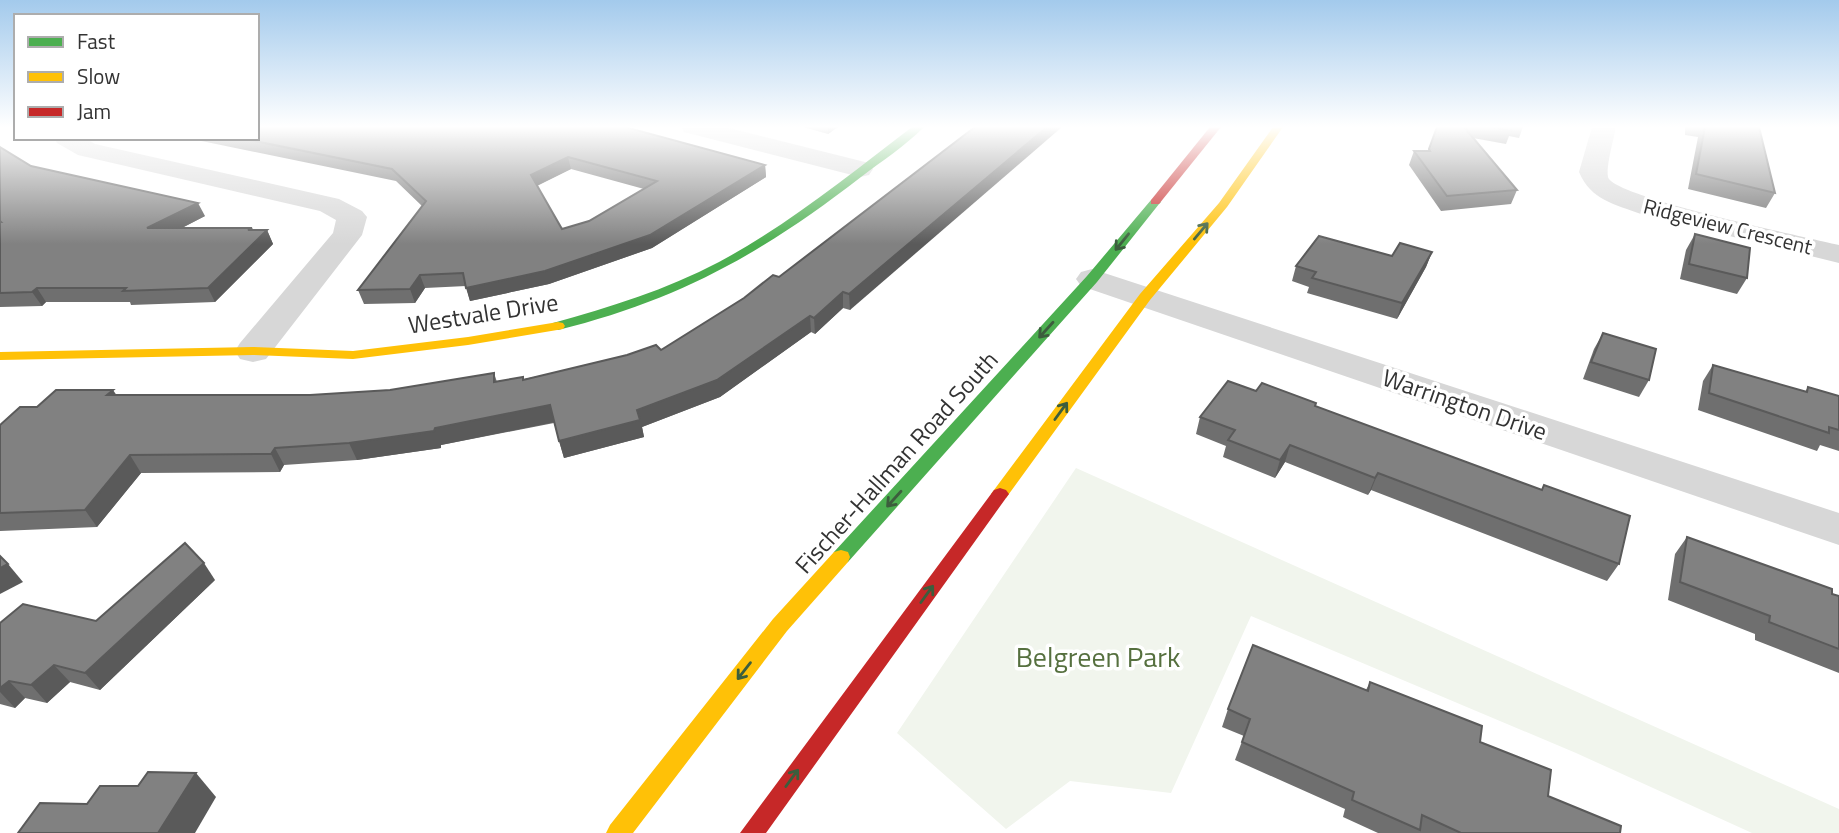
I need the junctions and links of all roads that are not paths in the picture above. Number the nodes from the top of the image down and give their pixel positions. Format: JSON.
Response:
{"nodes":[{"id":1,"x":158,"y":166,"type":"edge"},
{"id":2,"x":847,"y":166,"type":"edge"},
{"id":3,"x":864,"y":166,"type":"edge"},
{"id":4,"x":1184,"y":166,"type":"edge"},
{"id":5,"x":1251,"y":166,"type":"edge"},
{"id":6,"x":1594,"y":166,"type":"edge"},
{"id":7,"x":860,"y":169,"type":"junction"},
{"id":8,"x":1839,"y":254,"type":"edge"},
{"id":9,"x":1092,"y":279,"type":"junction"},
{"id":10,"x":1145,"y":297,"type":"junction"},
{"id":11,"x":253,"y":351,"type":"junction"},
{"id":12,"x":3,"y":359,"type":"edge"},
{"id":13,"x":1839,"y":529,"type":"edge"},
{"id":14,"x":618,"y":833,"type":"edge"},
{"id":15,"x":752,"y":833,"type":"edge"}],
"edges":[{"from":1,"to":11,"type":"street"},
{"from":2,"to":7,"type":"street"},
{"from":3,"to":7,"type":"main road","name":"Westvale Drive"},
{"from":4,"to":9,"type":"main road","name":"Fischer-Hallman Road South","one_way":true},
{"from":10,"to":5,"type":"main road","one_way":true},
{"from":6,"to":8,"type":"street","name":"Ridgeview Crescent"},
{"from":7,"to":11,"type":"main road","name":"Westvale Drive"},
{"from":9,"to":10,"type":"street","name":"Warrington Drive"},
{"from":9,"to":14,"type":"main road","name":"Fischer-Hallman Road South","one_way":true},
{"from":10,"to":13,"type":"street","name":"Warrington Drive"},
{"from":15,"to":10,"type":"main road","one_way":true},
{"from":11,"to":12,"type":"main road","name":"Westvale Drive"}]}
